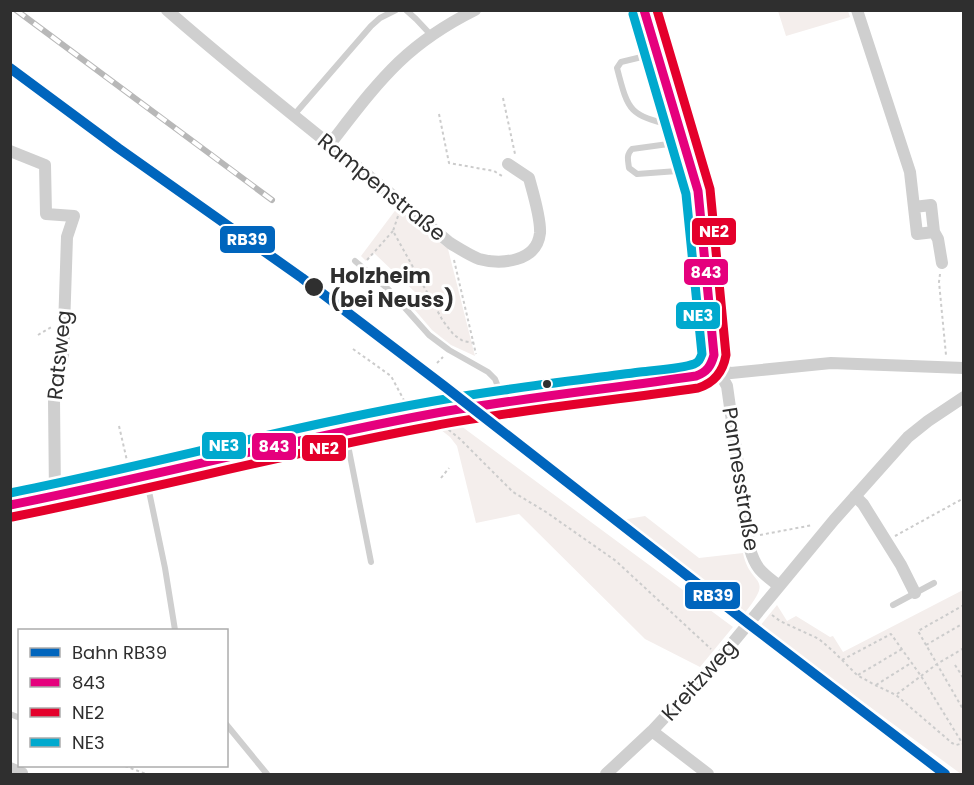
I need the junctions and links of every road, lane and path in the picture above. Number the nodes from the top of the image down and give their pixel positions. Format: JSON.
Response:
{"nodes":[{"id":1,"x":167,"y":10,"type":"edge"},
{"id":2,"x":396,"y":10,"type":"edge"},
{"id":3,"x":406,"y":10,"type":"edge"},
{"id":4,"x":475,"y":10,"type":"edge"},
{"id":5,"x":644,"y":10,"type":"edge"},
{"id":6,"x":857,"y":10,"type":"edge"},
{"id":7,"x":431,"y":35,"type":"junction"},
{"id":8,"x":657,"y":53,"type":"junction"},
{"id":9,"x":503,"y":98,"type":"dead end"},
{"id":10,"x":439,"y":114,"type":"dead end"},
{"id":11,"x":294,"y":115,"type":"junction"},
{"id":12,"x":682,"y":135,"type":"junction"},
{"id":13,"x":330,"y":144,"type":"junction"},
{"id":14,"x":10,"y":152,"type":"edge"},
{"id":15,"x":510,"y":165,"type":"junction"},
{"id":16,"x":691,"y":170,"type":"junction"},
{"id":17,"x":405,"y":205,"type":"junction"},
{"id":18,"x":393,"y":231,"type":"junction"},
{"id":19,"x":450,"y":243,"type":"junction"},
{"id":20,"x":355,"y":261,"type":"dead end"},
{"id":21,"x":942,"y":263,"type":"joint"},
{"id":22,"x":362,"y":266,"type":"junction"},
{"id":23,"x":54,"y":325,"type":"dead end"},
{"id":24,"x":38,"y":335,"type":"dead end"},
{"id":25,"x":474,"y":343,"type":"junction"},
{"id":26,"x":353,"y":349,"type":"dead end"},
{"id":27,"x":479,"y":366,"type":"junction"},
{"id":28,"x":945,"y":367,"type":"junction"},
{"id":29,"x":710,"y":368,"type":"junction"},
{"id":30,"x":963,"y":368,"type":"edge"},
{"id":31,"x":963,"y":398,"type":"edge"},
{"id":32,"x":504,"y":402,"type":"junction"},
{"id":33,"x":432,"y":413,"type":"junction"},
{"id":34,"x":413,"y":417,"type":"junction"},
{"id":35,"x":119,"y":426,"type":"dead end"},
{"id":36,"x":346,"y":431,"type":"junction"},
{"id":37,"x":449,"y":468,"type":"dead end"},
{"id":38,"x":138,"y":478,"type":"junction"},
{"id":39,"x":441,"y":478,"type":"dead end"},
{"id":40,"x":55,"y":496,"type":"junction"},
{"id":41,"x":855,"y":496,"type":"junction"},
{"id":42,"x":963,"y":498,"type":"edge"},
{"id":43,"x":10,"y":505,"type":"edge"},
{"id":44,"x":834,"y":520,"type":"junction"},
{"id":45,"x":748,"y":537,"type":"junction"},
{"id":46,"x":886,"y":541,"type":"junction"},
{"id":47,"x":371,"y":562,"type":"dead end"},
{"id":48,"x":934,"y":583,"type":"dead end"},
{"id":49,"x":779,"y":586,"type":"junction"},
{"id":50,"x":915,"y":593,"type":"junction"},
{"id":51,"x":893,"y":605,"type":"dead end"},
{"id":52,"x":963,"y":605,"type":"edge"},
{"id":53,"x":762,"y":607,"type":"junction"},
{"id":54,"x":963,"y":623,"type":"edge"},
{"id":55,"x":175,"y":629,"type":"edge"},
{"id":56,"x":926,"y":645,"type":"junction"},
{"id":57,"x":963,"y":648,"type":"edge"},
{"id":58,"x":902,"y":649,"type":"junction"},
{"id":59,"x":720,"y":658,"type":"junction"},
{"id":60,"x":842,"y":660,"type":"junction"},
{"id":61,"x":911,"y":663,"type":"junction"},
{"id":62,"x":937,"y":664,"type":"junction"},
{"id":63,"x":955,"y":664,"type":"dead end"},
{"id":64,"x":857,"y":675,"type":"junction"},
{"id":65,"x":921,"y":676,"type":"junction"},
{"id":66,"x":963,"y":680,"type":"edge"},
{"id":67,"x":875,"y":686,"type":"junction"},
{"id":68,"x":896,"y":695,"type":"junction"},
{"id":69,"x":963,"y":702,"type":"edge"},
{"id":70,"x":960,"y":704,"type":"junction"},
{"id":71,"x":963,"y":711,"type":"edge"},
{"id":72,"x":228,"y":726,"type":"edge"},
{"id":73,"x":652,"y":730,"type":"junction"},
{"id":74,"x":963,"y":744,"type":"edge"},
{"id":75,"x":130,"y":767,"type":"edge"},
{"id":76,"x":146,"y":774,"type":"edge"},
{"id":77,"x":267,"y":774,"type":"edge"},
{"id":78,"x":606,"y":774,"type":"edge"},
{"id":79,"x":708,"y":774,"type":"edge"}],
"edges":[{"from":1,"to":11,"type":"street","name":"Rampenstraße"},
{"from":2,"to":11,"type":"lane"},
{"from":3,"to":7,"type":"lane"},
{"from":4,"to":7,"type":"street"},
{"from":5,"to":8,"type":"main road"},
{"from":6,"to":21,"type":"street"},
{"from":7,"to":13,"type":"street"},
{"from":8,"to":12,"type":"main road"},
{"from":8,"to":12,"type":"lane"},
{"from":9,"to":15,"type":"path"},
{"from":10,"to":15,"type":"path"},
{"from":11,"to":13,"type":"street","name":"Rampenstraße"},
{"from":12,"to":16,"type":"main road"},
{"from":12,"to":16,"type":"lane"},
{"from":13,"to":17,"type":"street","name":"Rampenstraße"},
{"from":14,"to":40,"type":"street","name":"Ratsweg"},
{"from":15,"to":19,"type":"street","name":"Rampenstraße"},
{"from":16,"to":29,"type":"main road"},
{"from":17,"to":18,"type":"path"},
{"from":17,"to":19,"type":"street","name":"Rampenstraße"},
{"from":18,"to":22,"type":"path"},
{"from":18,"to":25,"type":"path"},
{"from":19,"to":25,"type":"path"},
{"from":20,"to":22,"type":"lane"},
{"from":21,"to":28,"type":"path"},
{"from":22,"to":27,"type":"lane"},
{"from":23,"to":24,"type":"path"},
{"from":25,"to":27,"type":"path"},
{"from":26,"to":34,"type":"path"},
{"from":27,"to":32,"type":"lane"},
{"from":28,"to":29,"type":"street"},
{"from":28,"to":30,"type":"street"},
{"from":29,"to":32,"type":"main road"},
{"from":29,"to":45,"type":"street","name":"Pannesstraße"},
{"from":31,"to":41,"type":"street","name":"Kreitzweg"},
{"from":32,"to":33,"type":"main road"},
{"from":33,"to":34,"type":"main road"},
{"from":33,"to":59,"type":"path"},
{"from":34,"to":36,"type":"main road"},
{"from":35,"to":38,"type":"path"},
{"from":36,"to":38,"type":"main road"},
{"from":36,"to":47,"type":"lane"},
{"from":37,"to":39,"type":"path"},
{"from":38,"to":40,"type":"main road"},
{"from":38,"to":55,"type":"lane"},
{"from":40,"to":43,"type":"main road"},
{"from":41,"to":44,"type":"street","name":"Kreitzweg"},
{"from":41,"to":46,"type":"street"},
{"from":42,"to":46,"type":"path"},
{"from":44,"to":45,"type":"path"},
{"from":44,"to":49,"type":"street","name":"Kreitzweg"},
{"from":45,"to":49,"type":"street","name":"Pannesstraße"},
{"from":46,"to":50,"type":"street"},
{"from":48,"to":50,"type":"lane"},
{"from":49,"to":53,"type":"street","name":"Kreitzweg"},
{"from":50,"to":51,"type":"lane"},
{"from":52,"to":56,"type":"path"},
{"from":53,"to":59,"type":"street","name":"Kreitzweg"},
{"from":53,"to":60,"type":"path"},
{"from":54,"to":56,"type":"path"},
{"from":56,"to":62,"type":"path"},
{"from":57,"to":62,"type":"path"},
{"from":58,"to":60,"type":"path"},
{"from":58,"to":61,"type":"path"},
{"from":58,"to":64,"type":"path"},
{"from":59,"to":73,"type":"street","name":"Kreitzweg"},
{"from":60,"to":64,"type":"path"},
{"from":61,"to":65,"type":"path"},
{"from":61,"to":67,"type":"path"},
{"from":62,"to":65,"type":"path"},
{"from":62,"to":70,"type":"path"},
{"from":63,"to":66,"type":"path"},
{"from":64,"to":67,"type":"path"},
{"from":65,"to":68,"type":"path"},
{"from":65,"to":74,"type":"path"},
{"from":67,"to":68,"type":"path"},
{"from":68,"to":74,"type":"path"},
{"from":69,"to":70,"type":"path"},
{"from":70,"to":71,"type":"path"},
{"from":72,"to":77,"type":"lane"},
{"from":73,"to":78,"type":"street","name":"Kreitzweg"},
{"from":73,"to":79,"type":"street"},
{"from":75,"to":76,"type":"path"}]}
